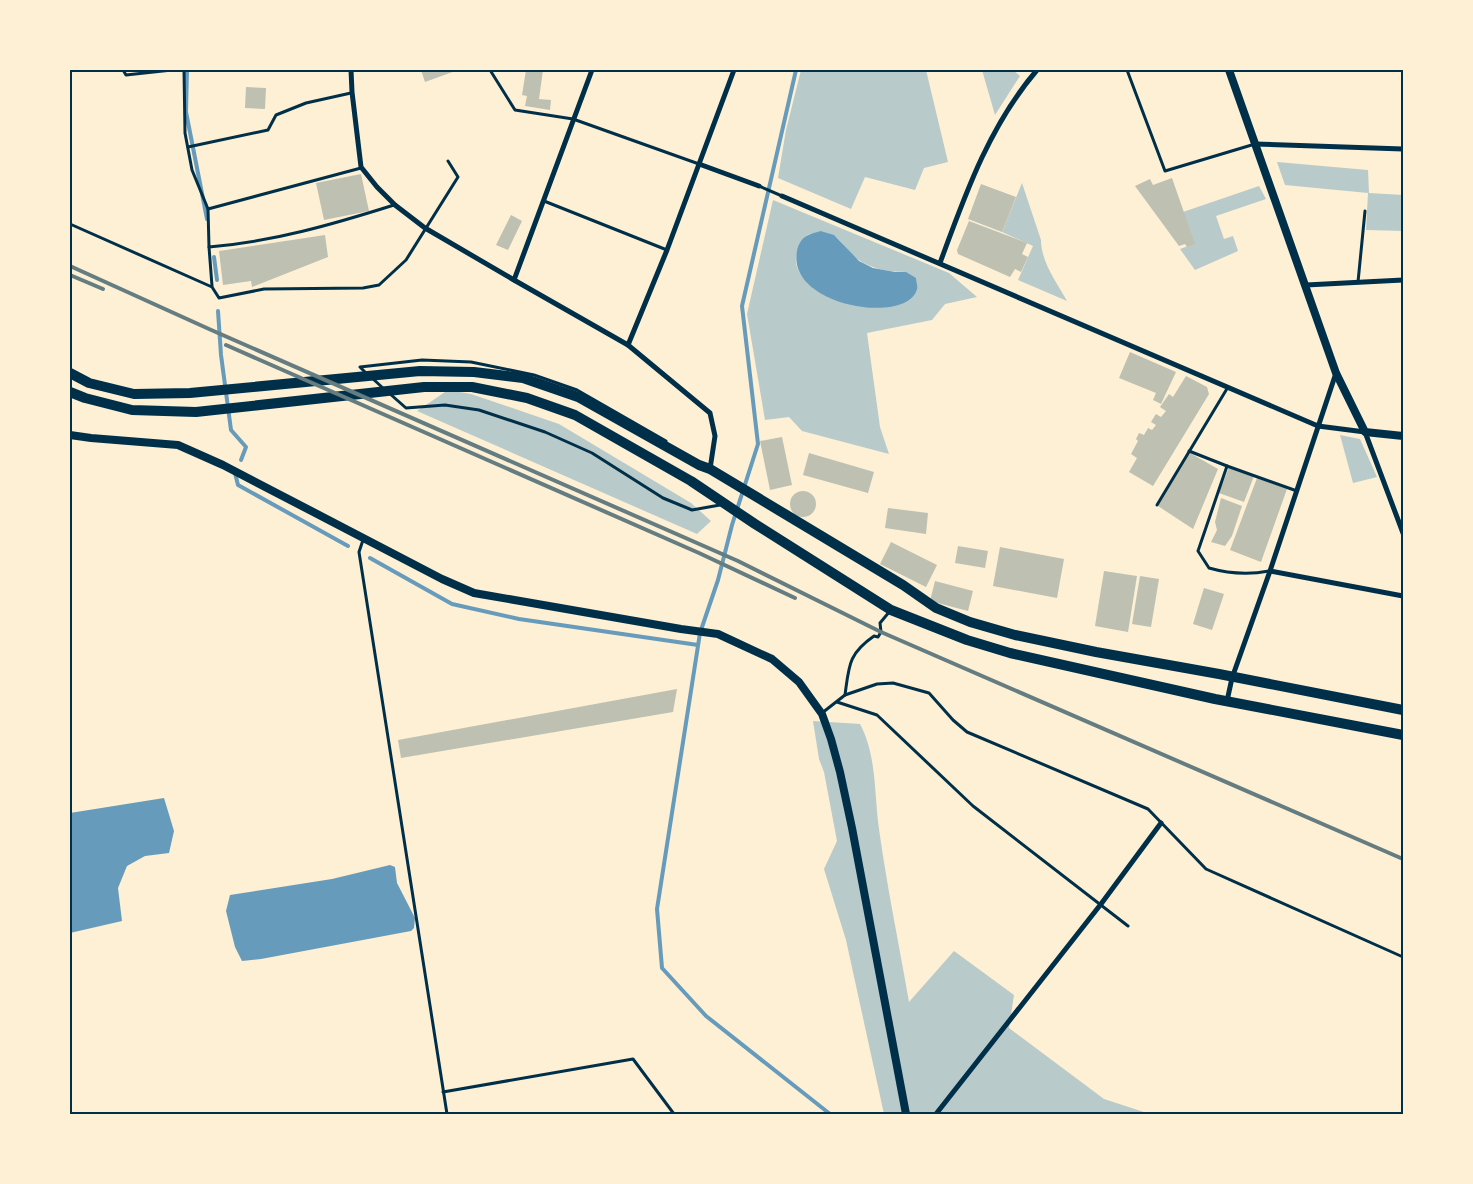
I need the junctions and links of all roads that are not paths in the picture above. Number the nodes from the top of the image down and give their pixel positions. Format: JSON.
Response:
{"nodes":[{"id":1,"x":123,"y":70,"type":"edge"},
{"id":2,"x":172,"y":70,"type":"edge"},
{"id":3,"x":184,"y":70,"type":"edge"},
{"id":4,"x":351,"y":70,"type":"edge"},
{"id":5,"x":490,"y":70,"type":"edge"},
{"id":6,"x":592,"y":70,"type":"edge"},
{"id":7,"x":734,"y":70,"type":"edge"},
{"id":8,"x":1037,"y":70,"type":"edge"},
{"id":9,"x":1127,"y":70,"type":"edge"},
{"id":10,"x":1229,"y":70,"type":"edge"},
{"id":11,"x":352,"y":92,"type":"junction"},
{"id":12,"x":573,"y":119,"type":"junction"},
{"id":13,"x":1255,"y":144,"type":"junction"},
{"id":14,"x":188,"y":147,"type":"junction"},
{"id":15,"x":1403,"y":148,"type":"edge"},
{"id":16,"x":448,"y":161,"type":"dead end"},
{"id":17,"x":699,"y":164,"type":"junction"},
{"id":18,"x":361,"y":167,"type":"junction"},
{"id":19,"x":759,"y":186,"type":"joint"},
{"id":20,"x":782,"y":196,"type":"joint"},
{"id":21,"x":543,"y":200,"type":"junction"},
{"id":22,"x":395,"y":205,"type":"junction"},
{"id":23,"x":208,"y":209,"type":"junction"},
{"id":24,"x":1365,"y":211,"type":"dead end"},
{"id":25,"x":70,"y":224,"type":"edge"},
{"id":26,"x":425,"y":228,"type":"junction"},
{"id":27,"x":209,"y":247,"type":"junction"},
{"id":28,"x":667,"y":250,"type":"junction"},
{"id":29,"x":940,"y":263,"type":"junction"},
{"id":30,"x":514,"y":280,"type":"junction"},
{"id":31,"x":1403,"y":280,"type":"edge"},
{"id":32,"x":1358,"y":282,"type":"junction"},
{"id":33,"x":1306,"y":285,"type":"junction"},
{"id":34,"x":212,"y":287,"type":"junction"},
{"id":35,"x":628,"y":345,"type":"junction"},
{"id":36,"x":1336,"y":372,"type":"junction"},
{"id":37,"x":70,"y":374,"type":"edge"},
{"id":38,"x":1228,"y":387,"type":"junction"},
{"id":39,"x":70,"y":392,"type":"edge"},
{"id":40,"x":1318,"y":426,"type":"junction"},
{"id":41,"x":1365,"y":432,"type":"junction"},
{"id":42,"x":70,"y":435,"type":"edge"},
{"id":43,"x":1403,"y":436,"type":"edge"},
{"id":44,"x":1190,"y":451,"type":"junction"},
{"id":45,"x":1227,"y":466,"type":"junction"},
{"id":46,"x":710,"y":470,"type":"junction"},
{"id":47,"x":1296,"y":491,"type":"junction"},
{"id":48,"x":724,"y":504,"type":"junction"},
{"id":49,"x":1158,"y":505,"type":"dead end"},
{"id":50,"x":1403,"y":533,"type":"edge"},
{"id":51,"x":364,"y":537,"type":"junction"},
{"id":52,"x":1270,"y":571,"type":"junction"},
{"id":53,"x":1403,"y":596,"type":"edge"},
{"id":54,"x":891,"y":610,"type":"junction"},
{"id":55,"x":1096,"y":652,"type":"junction"},
{"id":56,"x":1094,"y":671,"type":"junction"},
{"id":57,"x":1232,"y":678,"type":"junction"},
{"id":58,"x":845,"y":695,"type":"junction"},
{"id":59,"x":1227,"y":701,"type":"junction"},
{"id":60,"x":837,"y":702,"type":"junction"},
{"id":61,"x":1403,"y":710,"type":"edge"},
{"id":62,"x":822,"y":714,"type":"junction"},
{"id":63,"x":1403,"y":735,"type":"edge"},
{"id":64,"x":1161,"y":823,"type":"junction"},
{"id":65,"x":1101,"y":904,"type":"junction"},
{"id":66,"x":1128,"y":926,"type":"dead end"},
{"id":67,"x":1403,"y":958,"type":"edge"},
{"id":68,"x":444,"y":1092,"type":"junction"},
{"id":69,"x":447,"y":1114,"type":"edge"},
{"id":70,"x":674,"y":1114,"type":"edge"},
{"id":71,"x":906,"y":1114,"type":"edge"},
{"id":72,"x":936,"y":1114,"type":"edge"}],
"edges":[{"from":1,"to":2,"type":"lane"},
{"from":3,"to":14,"type":"lane"},
{"from":4,"to":11,"type":"street"},
{"from":5,"to":12,"type":"lane"},
{"from":6,"to":12,"type":"street"},
{"from":7,"to":17,"type":"street"},
{"from":8,"to":29,"type":"street"},
{"from":9,"to":13,"type":"lane"},
{"from":10,"to":13,"type":"street"},
{"from":11,"to":14,"type":"lane"},
{"from":11,"to":18,"type":"street"},
{"from":12,"to":17,"type":"lane"},
{"from":12,"to":21,"type":"street"},
{"from":13,"to":15,"type":"street"},
{"from":13,"to":33,"type":"street"},
{"from":14,"to":23,"type":"lane"},
{"from":16,"to":26,"type":"lane"},
{"from":17,"to":19,"type":"street"},
{"from":17,"to":28,"type":"street"},
{"from":18,"to":22,"type":"street"},
{"from":18,"to":23,"type":"lane"},
{"from":19,"to":20,"type":"lane"},
{"from":20,"to":29,"type":"street"},
{"from":21,"to":28,"type":"lane"},
{"from":21,"to":30,"type":"street"},
{"from":22,"to":26,"type":"street"},
{"from":22,"to":27,"type":"lane"},
{"from":23,"to":27,"type":"lane"},
{"from":24,"to":32,"type":"lane"},
{"from":25,"to":34,"type":"lane"},
{"from":26,"to":30,"type":"street"},
{"from":26,"to":34,"type":"lane"},
{"from":27,"to":34,"type":"lane"},
{"from":28,"to":35,"type":"street"},
{"from":29,"to":38,"type":"street"},
{"from":30,"to":35,"type":"street"},
{"from":31,"to":32,"type":"street"},
{"from":32,"to":33,"type":"street"},
{"from":33,"to":36,"type":"street"},
{"from":35,"to":46,"type":"street"},
{"from":36,"to":40,"type":"street"},
{"from":36,"to":41,"type":"street"},
{"from":37,"to":46,"type":"main road"},
{"from":38,"to":40,"type":"street"},
{"from":38,"to":44,"type":"lane"},
{"from":39,"to":48,"type":"main road"},
{"from":40,"to":41,"type":"street"},
{"from":40,"to":47,"type":"street"},
{"from":41,"to":43,"type":"street"},
{"from":41,"to":50,"type":"street"},
{"from":42,"to":51,"type":"street"},
{"from":44,"to":45,"type":"lane"},
{"from":44,"to":49,"type":"lane"},
{"from":45,"to":47,"type":"lane"},
{"from":45,"to":52,"type":"lane"},
{"from":46,"to":48,"type":"lane"},
{"from":46,"to":55,"type":"main road"},
{"from":47,"to":52,"type":"street"},
{"from":48,"to":54,"type":"main road"},
{"from":51,"to":62,"type":"street"},
{"from":51,"to":68,"type":"lane"},
{"from":52,"to":53,"type":"street"},
{"from":52,"to":57,"type":"street"},
{"from":54,"to":56,"type":"main road"},
{"from":54,"to":58,"type":"lane"},
{"from":55,"to":56,"type":"main road"},
{"from":55,"to":57,"type":"main road"},
{"from":56,"to":59,"type":"main road"},
{"from":57,"to":59,"type":"street"},
{"from":57,"to":61,"type":"main road"},
{"from":58,"to":60,"type":"lane"},
{"from":58,"to":64,"type":"lane"},
{"from":59,"to":63,"type":"main road"},
{"from":60,"to":62,"type":"lane"},
{"from":60,"to":65,"type":"lane"},
{"from":62,"to":71,"type":"street"},
{"from":64,"to":65,"type":"street"},
{"from":64,"to":67,"type":"lane"},
{"from":65,"to":66,"type":"lane"},
{"from":65,"to":72,"type":"street"},
{"from":68,"to":69,"type":"lane"},
{"from":68,"to":70,"type":"lane"}]}
